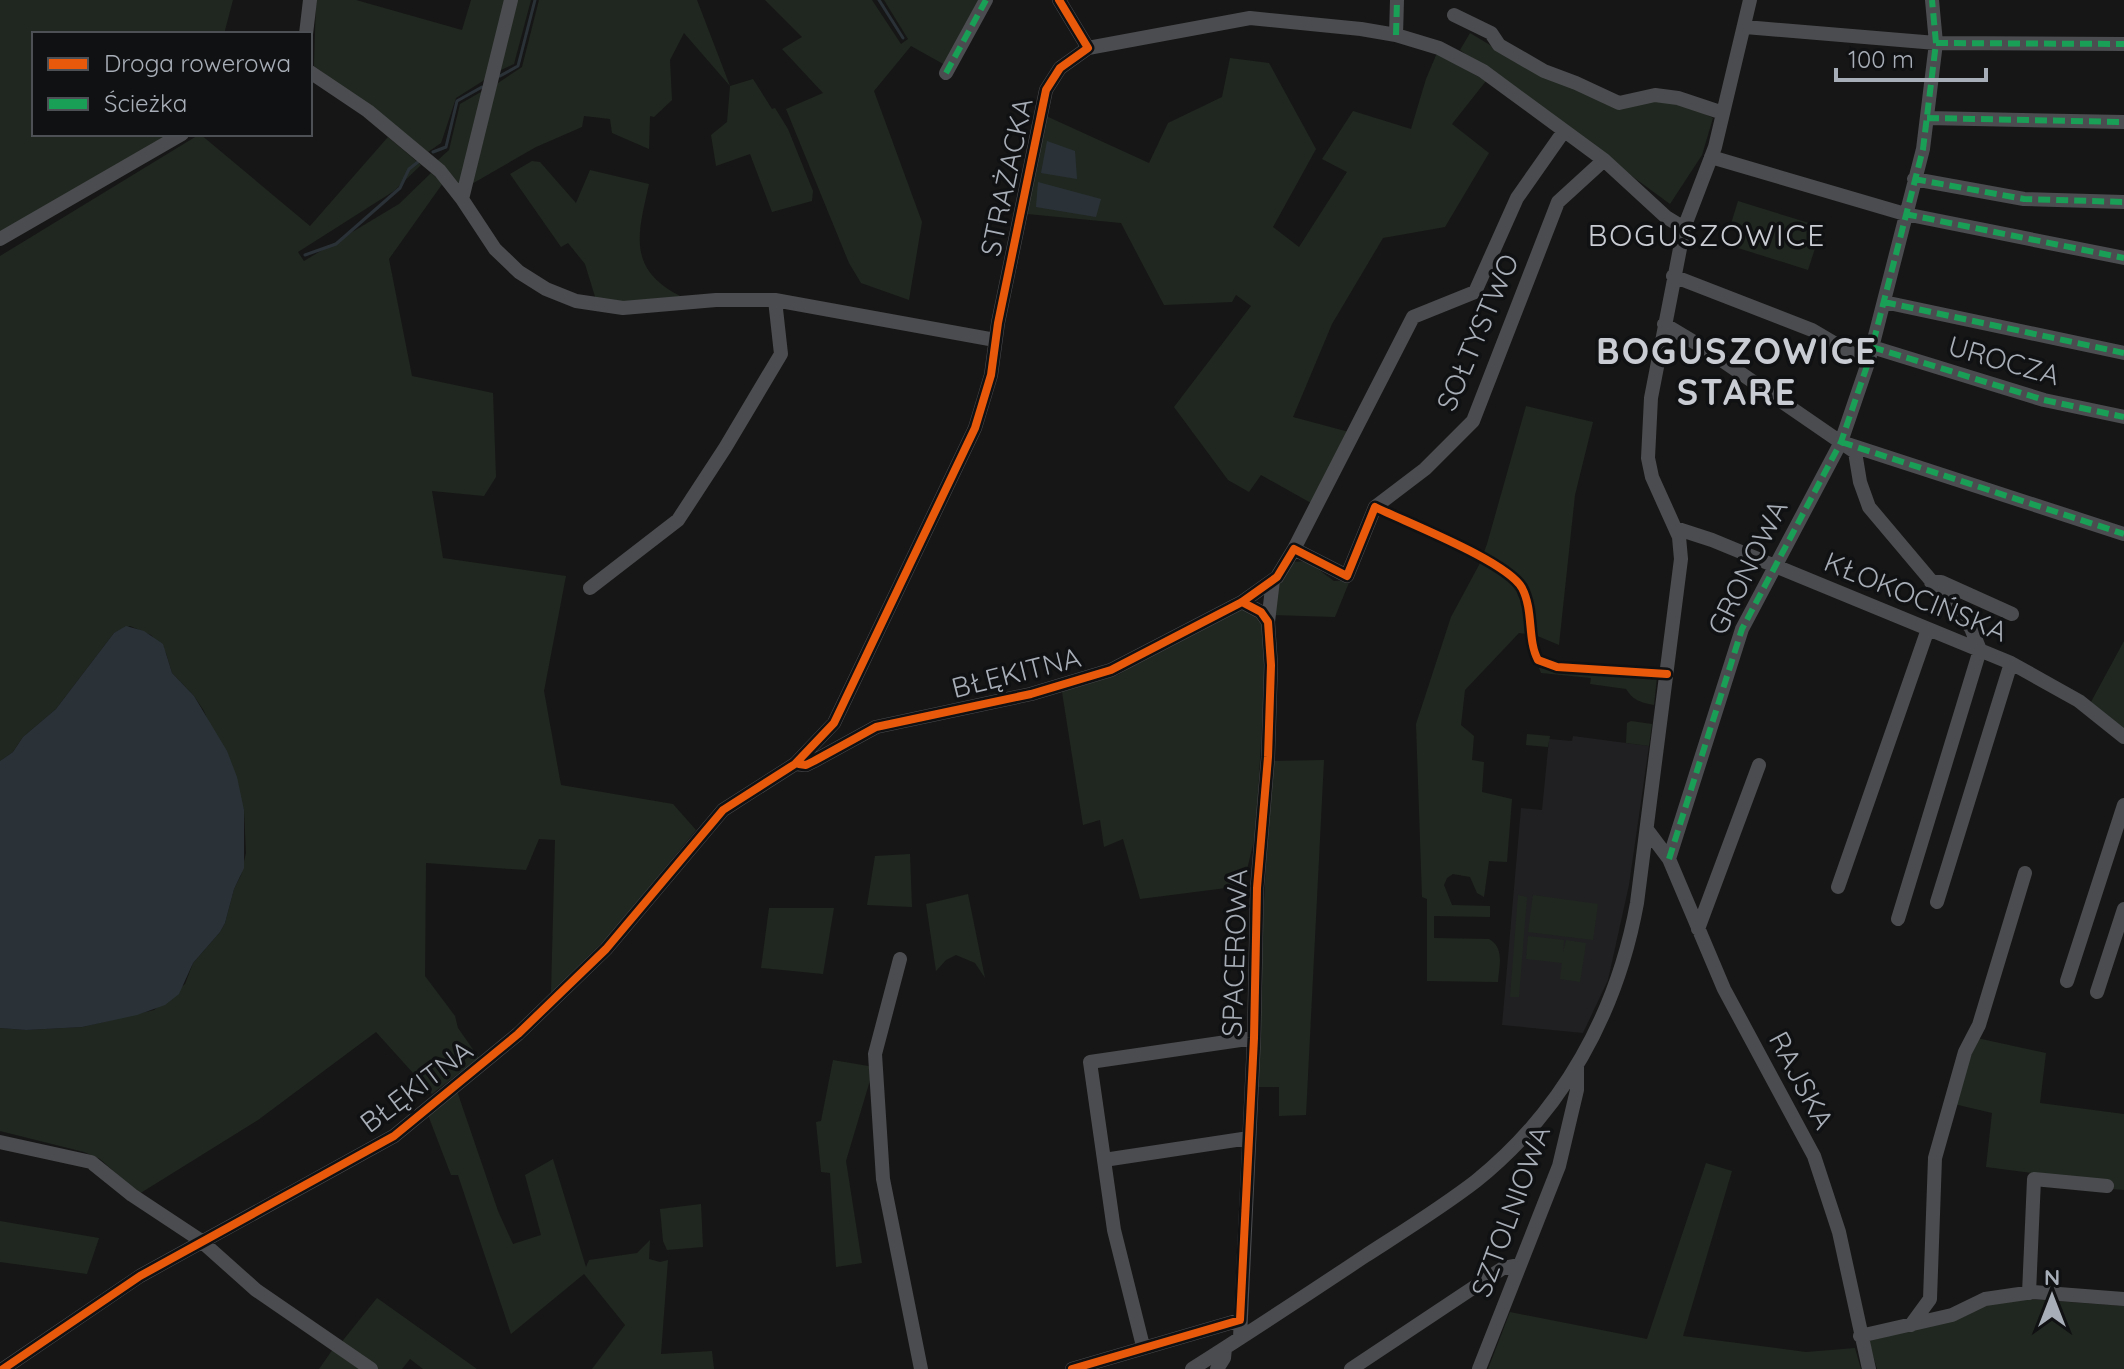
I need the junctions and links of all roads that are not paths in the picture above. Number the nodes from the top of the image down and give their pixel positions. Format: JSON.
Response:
{"nodes":[{"id":1,"x":310,"y":0,"type":"edge"},
{"id":2,"x":511,"y":0,"type":"edge"},
{"id":3,"x":986,"y":0,"type":"edge"},
{"id":4,"x":1059,"y":0,"type":"edge"},
{"id":5,"x":1397,"y":0,"type":"edge"},
{"id":6,"x":1750,"y":0,"type":"edge"},
{"id":7,"x":1932,"y":0,"type":"edge"},
{"id":8,"x":1454,"y":15,"type":"dead end"},
{"id":9,"x":1745,"y":27,"type":"junction"},
{"id":10,"x":306,"y":32,"type":"edge"},
{"id":11,"x":1396,"y":35,"type":"junction"},
{"id":12,"x":1936,"y":43,"type":"junction"},
{"id":13,"x":2124,"y":44,"type":"edge"},
{"id":14,"x":1088,"y":48,"type":"junction"},
{"id":15,"x":312,"y":73,"type":"edge"},
{"id":16,"x":946,"y":73,"type":"dead end"},
{"id":17,"x":1723,"y":113,"type":"junction"},
{"id":18,"x":1927,"y":118,"type":"junction"},
{"id":19,"x":2124,"y":122,"type":"edge"},
{"id":20,"x":1564,"y":131,"type":"junction"},
{"id":21,"x":179,"y":136,"type":"edge"},
{"id":22,"x":1711,"y":157,"type":"junction"},
{"id":23,"x":1604,"y":160,"type":"junction"},
{"id":24,"x":1914,"y":179,"type":"junction"},
{"id":25,"x":462,"y":199,"type":"junction"},
{"id":26,"x":2124,"y":202,"type":"edge"},
{"id":27,"x":1905,"y":214,"type":"junction"},
{"id":28,"x":1684,"y":228,"type":"junction"},
{"id":29,"x":0,"y":239,"type":"edge"},
{"id":30,"x":2124,"y":258,"type":"edge"},
{"id":31,"x":1673,"y":276,"type":"junction"},
{"id":32,"x":775,"y":300,"type":"junction"},
{"id":33,"x":1884,"y":302,"type":"junction"},
{"id":34,"x":1664,"y":324,"type":"junction"},
{"id":35,"x":995,"y":340,"type":"junction"},
{"id":36,"x":1872,"y":347,"type":"junction"},
{"id":37,"x":2124,"y":353,"type":"edge"},
{"id":38,"x":1868,"y":363,"type":"junction"},
{"id":39,"x":2124,"y":417,"type":"edge"},
{"id":40,"x":1841,"y":442,"type":"junction"},
{"id":41,"x":1675,"y":528,"type":"junction"},
{"id":42,"x":2124,"y":534,"type":"edge"},
{"id":43,"x":1294,"y":549,"type":"junction"},
{"id":44,"x":1776,"y":566,"type":"junction"},
{"id":45,"x":1273,"y":580,"type":"junction"},
{"id":46,"x":1931,"y":582,"type":"junction"},
{"id":47,"x":590,"y":588,"type":"dead end"},
{"id":48,"x":1242,"y":602,"type":"junction"},
{"id":49,"x":2012,"y":614,"type":"dead end"},
{"id":50,"x":1268,"y":622,"type":"junction"},
{"id":51,"x":1928,"y":629,"type":"junction"},
{"id":52,"x":1980,"y":650,"type":"junction"},
{"id":53,"x":2011,"y":663,"type":"junction"},
{"id":54,"x":2124,"y":737,"type":"edge"},
{"id":55,"x":795,"y":764,"type":"junction"},
{"id":56,"x":1759,"y":765,"type":"dead end"},
{"id":57,"x":2124,"y":805,"type":"edge"},
{"id":58,"x":1648,"y":831,"type":"junction"},
{"id":59,"x":1669,"y":859,"type":"junction"},
{"id":60,"x":2025,"y":873,"type":"dead end"},
{"id":61,"x":1838,"y":887,"type":"dead end"},
{"id":62,"x":1937,"y":902,"type":"dead end"},
{"id":63,"x":2124,"y":909,"type":"edge"},
{"id":64,"x":1898,"y":919,"type":"dead end"},
{"id":65,"x":1698,"y":929,"type":"junction"},
{"id":66,"x":900,"y":959,"type":"dead end"},
{"id":67,"x":2067,"y":981,"type":"dead end"},
{"id":68,"x":2097,"y":992,"type":"dead end"},
{"id":69,"x":1254,"y":1038,"type":"junction"},
{"id":70,"x":1577,"y":1067,"type":"junction"},
{"id":71,"x":1249,"y":1138,"type":"junction"},
{"id":72,"x":0,"y":1142,"type":"edge"},
{"id":73,"x":1104,"y":1160,"type":"junction"},
{"id":74,"x":2107,"y":1186,"type":"dead end"},
{"id":75,"x":200,"y":1240,"type":"junction"},
{"id":76,"x":1520,"y":1265,"type":"junction"},
{"id":77,"x":2029,"y":1293,"type":"junction"},
{"id":78,"x":2124,"y":1299,"type":"edge"},
{"id":79,"x":1240,"y":1320,"type":"junction"},
{"id":80,"x":1911,"y":1325,"type":"junction"},
{"id":81,"x":1221,"y":1327,"type":"junction"},
{"id":82,"x":1860,"y":1336,"type":"junction"},
{"id":83,"x":1240,"y":1338,"type":"junction"},
{"id":84,"x":1143,"y":1346,"type":"junction"},
{"id":85,"x":1225,"y":1348,"type":"junction"},
{"id":86,"x":3,"y":1369,"type":"edge"},
{"id":87,"x":371,"y":1369,"type":"edge"},
{"id":88,"x":921,"y":1369,"type":"edge"},
{"id":89,"x":1072,"y":1369,"type":"edge"},
{"id":90,"x":1192,"y":1369,"type":"edge"},
{"id":91,"x":1217,"y":1369,"type":"edge"},
{"id":92,"x":1351,"y":1369,"type":"edge"},
{"id":93,"x":1479,"y":1369,"type":"edge"},
{"id":94,"x":1869,"y":1369,"type":"edge"}],
"edges":[{"from":1,"to":10,"type":"street"},
{"from":2,"to":25,"type":"street"},
{"from":3,"to":16,"type":"street"},
{"from":4,"to":14,"type":"street"},
{"from":5,"to":11,"type":"street"},
{"from":6,"to":9,"type":"street"},
{"from":7,"to":12,"type":"street","name":"GRONOWA"},
{"from":8,"to":17,"type":"street"},
{"from":9,"to":12,"type":"street"},
{"from":9,"to":17,"type":"street"},
{"from":11,"to":14,"type":"street","name":"STRAŻACKA"},
{"from":11,"to":20,"type":"street","name":"STRAŻACKA"},
{"from":12,"to":13,"type":"street"},
{"from":12,"to":18,"type":"street","name":"GRONOWA"},
{"from":14,"to":35,"type":"street","name":"STRAŻACKA"},
{"from":15,"to":25,"type":"street"},
{"from":17,"to":22,"type":"street"},
{"from":18,"to":19,"type":"street"},
{"from":18,"to":24,"type":"street","name":"GRONOWA"},
{"from":20,"to":23,"type":"street","name":"STRAŻACKA"},
{"from":20,"to":43,"type":"street"},
{"from":21,"to":29,"type":"street"},
{"from":22,"to":27,"type":"street"},
{"from":22,"to":28,"type":"street"},
{"from":23,"to":28,"type":"street","name":"STRAŻACKA"},
{"from":23,"to":43,"type":"street","name":"SOŁTYSTWO"},
{"from":24,"to":26,"type":"street"},
{"from":24,"to":27,"type":"street","name":"GRONOWA"},
{"from":25,"to":32,"type":"street"},
{"from":27,"to":30,"type":"street"},
{"from":27,"to":33,"type":"street","name":"GRONOWA"},
{"from":28,"to":31,"type":"street"},
{"from":31,"to":34,"type":"street"},
{"from":31,"to":38,"type":"street"},
{"from":32,"to":35,"type":"street"},
{"from":32,"to":47,"type":"street"},
{"from":33,"to":36,"type":"street","name":"GRONOWA"},
{"from":33,"to":37,"type":"street"},
{"from":34,"to":40,"type":"street"},
{"from":34,"to":41,"type":"street"},
{"from":35,"to":55,"type":"street","name":"BŁĘKITNA"},
{"from":36,"to":38,"type":"street","name":"GRONOWA"},
{"from":36,"to":39,"type":"street","name":"UROCZA"},
{"from":38,"to":40,"type":"street","name":"GRONOWA"},
{"from":40,"to":42,"type":"street"},
{"from":40,"to":44,"type":"street","name":"GRONOWA"},
{"from":40,"to":46,"type":"street"},
{"from":41,"to":44,"type":"street","name":"KŁOKOCIŃSKA"},
{"from":41,"to":58,"type":"street"},
{"from":43,"to":45,"type":"street"},
{"from":44,"to":51,"type":"street","name":"KŁOKOCIŃSKA"},
{"from":44,"to":59,"type":"street","name":"GRONOWA"},
{"from":45,"to":48,"type":"street","name":"BŁĘKITNA"},
{"from":45,"to":50,"type":"street","name":"SPACEROWA"},
{"from":46,"to":49,"type":"street"},
{"from":46,"to":52,"type":"street"},
{"from":48,"to":50,"type":"street"},
{"from":48,"to":55,"type":"street","name":"BŁĘKITNA"},
{"from":50,"to":69,"type":"street","name":"SPACEROWA"},
{"from":51,"to":52,"type":"street","name":"KŁOKOCIŃSKA"},
{"from":51,"to":61,"type":"street"},
{"from":52,"to":53,"type":"street","name":"KŁOKOCIŃSKA"},
{"from":52,"to":64,"type":"street"},
{"from":53,"to":54,"type":"street","name":"KŁOKOCIŃSKA"},
{"from":53,"to":62,"type":"street"},
{"from":55,"to":75,"type":"street","name":"BŁĘKITNA"},
{"from":56,"to":65,"type":"street"},
{"from":57,"to":67,"type":"street"},
{"from":58,"to":59,"type":"street","name":"RAJSKA"},
{"from":58,"to":70,"type":"street"},
{"from":59,"to":65,"type":"street","name":"RAJSKA"},
{"from":60,"to":80,"type":"street"},
{"from":63,"to":68,"type":"street"},
{"from":65,"to":82,"type":"street","name":"RAJSKA"},
{"from":66,"to":88,"type":"street"},
{"from":69,"to":71,"type":"street","name":"SPACEROWA"},
{"from":69,"to":73,"type":"street","name":"SPACEROWA"},
{"from":70,"to":76,"type":"street","name":"SZTOLNIOWA"},
{"from":70,"to":83,"type":"street"},
{"from":71,"to":73,"type":"street"},
{"from":71,"to":79,"type":"street","name":"SPACEROWA"},
{"from":72,"to":75,"type":"street"},
{"from":73,"to":84,"type":"street","name":"SPACEROWA"},
{"from":74,"to":77,"type":"street"},
{"from":75,"to":86,"type":"street","name":"BŁĘKITNA"},
{"from":75,"to":87,"type":"street"},
{"from":76,"to":92,"type":"street"},
{"from":76,"to":93,"type":"street","name":"SZTOLNIOWA"},
{"from":77,"to":78,"type":"street"},
{"from":77,"to":80,"type":"street"},
{"from":79,"to":81,"type":"street"},
{"from":79,"to":83,"type":"street","name":"SPACEROWA"},
{"from":80,"to":82,"type":"street"},
{"from":81,"to":83,"type":"street"},
{"from":81,"to":84,"type":"street"},
{"from":82,"to":94,"type":"street","name":"RAJSKA"},
{"from":83,"to":85,"type":"street"},
{"from":84,"to":89,"type":"street"},
{"from":85,"to":90,"type":"street"},
{"from":85,"to":91,"type":"street"}]}
